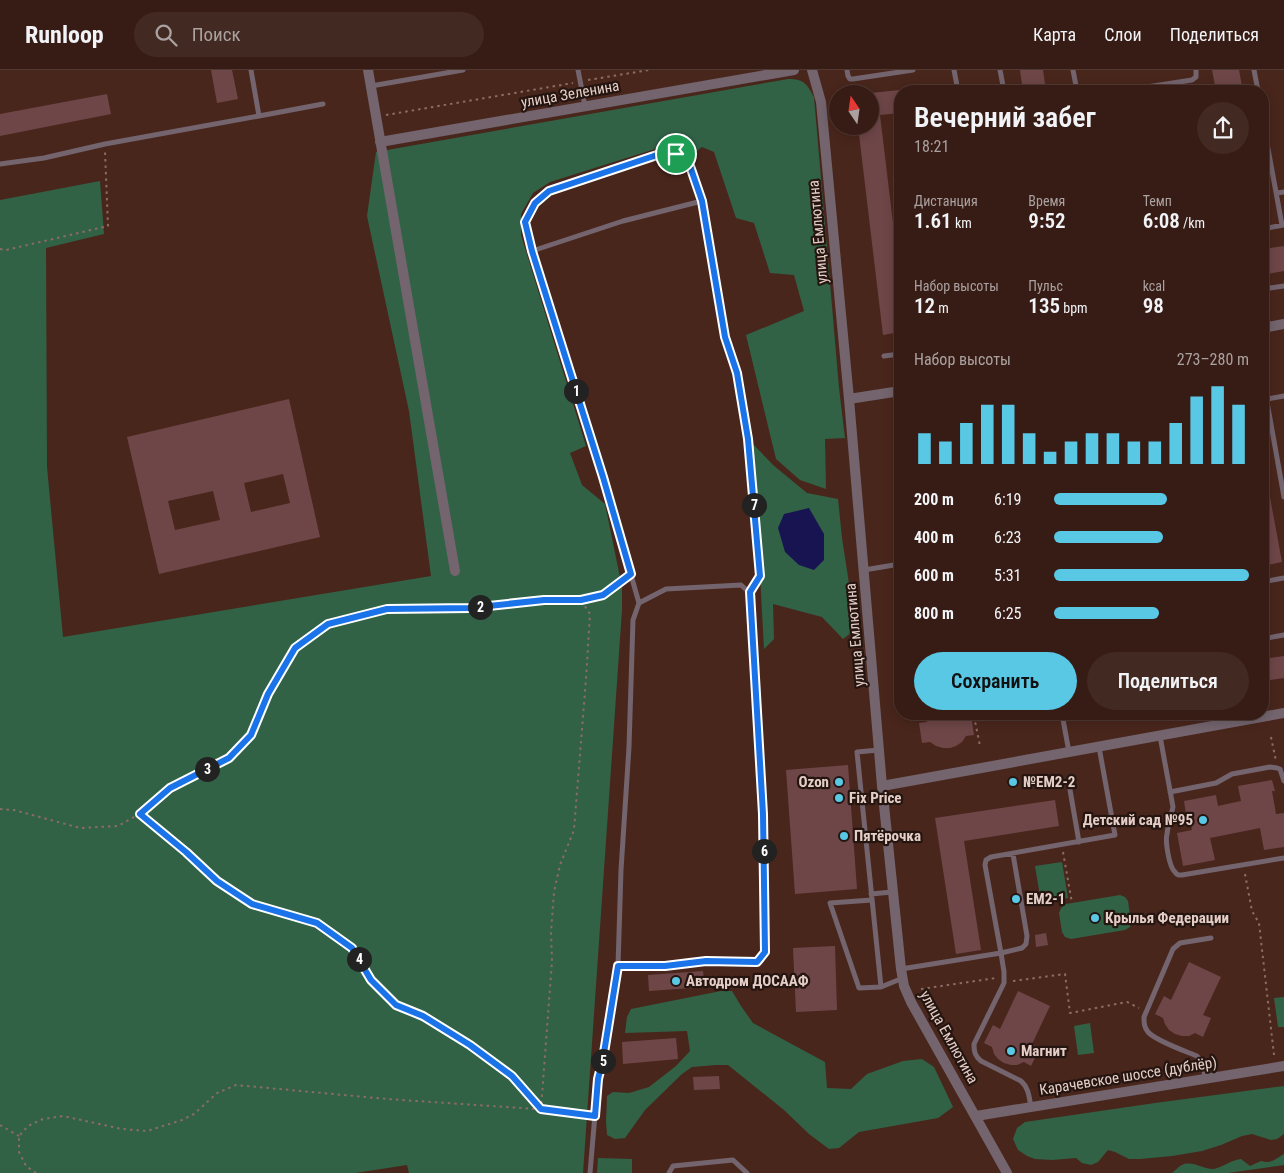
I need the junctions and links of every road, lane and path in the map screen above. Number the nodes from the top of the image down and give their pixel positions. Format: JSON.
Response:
{"nodes":[{"id":1,"x":250,"y":70,"type":"edge"},
{"id":2,"x":368,"y":70,"type":"edge"},
{"id":3,"x":463,"y":70,"type":"edge"},
{"id":4,"x":578,"y":70,"type":"edge"},
{"id":5,"x":649,"y":70,"type":"edge"},
{"id":6,"x":794,"y":70,"type":"edge"},
{"id":7,"x":812,"y":70,"type":"edge"},
{"id":8,"x":847,"y":70,"type":"edge"},
{"id":9,"x":913,"y":70,"type":"edge"},
{"id":10,"x":954,"y":70,"type":"edge"},
{"id":11,"x":1000,"y":70,"type":"edge"},
{"id":12,"x":1073,"y":70,"type":"edge"},
{"id":13,"x":1196,"y":70,"type":"edge"},
{"id":14,"x":1254,"y":70,"type":"edge"},
{"id":15,"x":580,"y":82,"type":"junction"},
{"id":16,"x":957,"y":85,"type":"edge"},
{"id":17,"x":1003,"y":85,"type":"edge"},
{"id":18,"x":1076,"y":85,"type":"edge"},
{"id":19,"x":1160,"y":85,"type":"edge"},
{"id":20,"x":1257,"y":85,"type":"edge"},
{"id":21,"x":370,"y":86,"type":"junction"},
{"id":22,"x":322,"y":104,"type":"dead end"},
{"id":23,"x":585,"y":106,"type":"junction"},
{"id":24,"x":259,"y":116,"type":"junction"},
{"id":25,"x":376,"y":117,"type":"junction"},
{"id":26,"x":380,"y":142,"type":"junction"},
{"id":27,"x":105,"y":144,"type":"junction"},
{"id":28,"x":1269,"y":155,"type":"edge"},
{"id":29,"x":0,"y":164,"type":"edge"},
{"id":30,"x":1284,"y":192,"type":"edge"},
{"id":31,"x":1276,"y":194,"type":"junction"},
{"id":32,"x":702,"y":201,"type":"junction"},
{"id":33,"x":1283,"y":225,"type":"edge"},
{"id":34,"x":1269,"y":228,"type":"edge"},
{"id":35,"x":0,"y":249,"type":"edge"},
{"id":36,"x":532,"y":251,"type":"junction"},
{"id":37,"x":1284,"y":286,"type":"edge"},
{"id":38,"x":1269,"y":288,"type":"edge"},
{"id":39,"x":1284,"y":324,"type":"edge"},
{"id":40,"x":1269,"y":327,"type":"edge"},
{"id":41,"x":894,"y":355,"type":"edge"},
{"id":42,"x":884,"y":356,"type":"dead end"},
{"id":43,"x":894,"y":392,"type":"edge"},
{"id":44,"x":1284,"y":396,"type":"edge"},
{"id":45,"x":1269,"y":398,"type":"edge"},
{"id":46,"x":849,"y":399,"type":"junction"},
{"id":47,"x":1269,"y":410,"type":"edge"},
{"id":48,"x":1284,"y":497,"type":"edge"},
{"id":49,"x":894,"y":565,"type":"edge"},
{"id":50,"x":864,"y":570,"type":"junction"},
{"id":51,"x":456,"y":571,"type":"dead end"},
{"id":52,"x":631,"y":574,"type":"junction"},
{"id":53,"x":1284,"y":578,"type":"edge"},
{"id":54,"x":1269,"y":581,"type":"edge"},
{"id":55,"x":750,"y":592,"type":"junction"},
{"id":56,"x":581,"y":600,"type":"junction"},
{"id":57,"x":639,"y":603,"type":"junction"},
{"id":58,"x":1284,"y":635,"type":"edge"},
{"id":59,"x":1269,"y":638,"type":"edge"},
{"id":60,"x":1284,"y":713,"type":"edge"},
{"id":61,"x":1269,"y":716,"type":"edge"},
{"id":62,"x":975,"y":720,"type":"edge"},
{"id":63,"x":1063,"y":720,"type":"edge"},
{"id":64,"x":1246,"y":720,"type":"edge"},
{"id":65,"x":1160,"y":736,"type":"junction"},
{"id":66,"x":1271,"y":737,"type":"dead end"},
{"id":67,"x":980,"y":746,"type":"dead end"},
{"id":68,"x":1099,"y":747,"type":"junction"},
{"id":69,"x":879,"y":750,"type":"junction"},
{"id":70,"x":1069,"y":752,"type":"junction"},
{"id":71,"x":1277,"y":768,"type":"junction"},
{"id":72,"x":1284,"y":781,"type":"edge"},
{"id":73,"x":1069,"y":784,"type":"dead end"},
{"id":74,"x":882,"y":786,"type":"junction"},
{"id":75,"x":1170,"y":792,"type":"junction"},
{"id":76,"x":0,"y":810,"type":"edge"},
{"id":77,"x":140,"y":814,"type":"junction"},
{"id":78,"x":1079,"y":842,"type":"junction"},
{"id":79,"x":1062,"y":845,"type":"junction"},
{"id":80,"x":1013,"y":854,"type":"junction"},
{"id":81,"x":1284,"y":858,"type":"edge"},
{"id":82,"x":1243,"y":865,"type":"junction"},
{"id":83,"x":892,"y":892,"type":"junction"},
{"id":84,"x":872,"y":897,"type":"junction"},
{"id":85,"x":1072,"y":903,"type":"dead end"},
{"id":86,"x":1211,"y":938,"type":"dead end"},
{"id":87,"x":1000,"y":953,"type":"junction"},
{"id":88,"x":618,"y":966,"type":"junction"},
{"id":89,"x":902,"y":973,"type":"junction"},
{"id":90,"x":1004,"y":980,"type":"junction"},
{"id":91,"x":881,"y":987,"type":"junction"},
{"id":92,"x":922,"y":989,"type":"dead end"},
{"id":93,"x":1146,"y":1011,"type":"junction"},
{"id":94,"x":1274,"y":1055,"type":"dead end"},
{"id":95,"x":1284,"y":1066,"type":"edge"},
{"id":96,"x":1205,"y":1078,"type":"junction"},
{"id":97,"x":1031,"y":1107,"type":"junction"},
{"id":98,"x":541,"y":1109,"type":"junction"},
{"id":99,"x":595,"y":1116,"type":"junction"},
{"id":100,"x":976,"y":1116,"type":"junction"},
{"id":101,"x":0,"y":1125,"type":"edge"},
{"id":102,"x":19,"y":1136,"type":"junction"},
{"id":103,"x":36,"y":1173,"type":"edge"},
{"id":104,"x":590,"y":1173,"type":"edge"},
{"id":105,"x":669,"y":1173,"type":"edge"},
{"id":106,"x":747,"y":1173,"type":"edge"},
{"id":107,"x":1007,"y":1173,"type":"edge"}],
"edges":[{"from":1,"to":24,"type":"lane"},
{"from":2,"to":21,"type":"street"},
{"from":3,"to":21,"type":"lane"},
{"from":4,"to":15,"type":"lane"},
{"from":5,"to":15,"type":"path"},
{"from":6,"to":23,"type":"street","name":"улица Зеленина"},
{"from":7,"to":46,"type":"street","name":"улица Емлютина"},
{"from":8,"to":9,"type":"lane"},
{"from":10,"to":16,"type":"lane"},
{"from":11,"to":17,"type":"lane"},
{"from":12,"to":18,"type":"lane"},
{"from":13,"to":19,"type":"lane"},
{"from":14,"to":20,"type":"lane"},
{"from":15,"to":23,"type":"lane"},
{"from":15,"to":25,"type":"path"},
{"from":21,"to":25,"type":"street"},
{"from":22,"to":24,"type":"lane"},
{"from":23,"to":26,"type":"street","name":"улица Зеленина"},
{"from":24,"to":27,"type":"lane"},
{"from":25,"to":26,"type":"street"},
{"from":26,"to":51,"type":"street"},
{"from":27,"to":29,"type":"lane"},
{"from":27,"to":35,"type":"path"},
{"from":28,"to":31,"type":"lane"},
{"from":30,"to":31,"type":"lane"},
{"from":31,"to":33,"type":"lane"},
{"from":32,"to":36,"type":"lane"},
{"from":32,"to":36,"type":"lane"},
{"from":32,"to":55,"type":"lane"},
{"from":33,"to":34,"type":"lane"},
{"from":36,"to":52,"type":"lane"},
{"from":37,"to":38,"type":"lane"},
{"from":39,"to":40,"type":"street"},
{"from":41,"to":42,"type":"lane"},
{"from":43,"to":46,"type":"street"},
{"from":44,"to":45,"type":"lane"},
{"from":46,"to":50,"type":"street","name":"улица Емлютина"},
{"from":47,"to":48,"type":"lane"},
{"from":49,"to":50,"type":"lane"},
{"from":50,"to":69,"type":"street","name":"улица Емлютина"},
{"from":52,"to":56,"type":"path"},
{"from":52,"to":57,"type":"lane"},
{"from":53,"to":54,"type":"lane"},
{"from":55,"to":57,"type":"lane"},
{"from":55,"to":88,"type":"lane"},
{"from":56,"to":77,"type":"path"},
{"from":56,"to":98,"type":"path"},
{"from":57,"to":88,"type":"lane"},
{"from":58,"to":59,"type":"lane"},
{"from":60,"to":61,"type":"street"},
{"from":62,"to":67,"type":"path"},
{"from":63,"to":70,"type":"lane"},
{"from":64,"to":65,"type":"street"},
{"from":65,"to":68,"type":"street"},
{"from":65,"to":75,"type":"lane"},
{"from":66,"to":71,"type":"path"},
{"from":68,"to":70,"type":"street"},
{"from":68,"to":78,"type":"lane"},
{"from":69,"to":74,"type":"street","name":"улица Емлютина"},
{"from":69,"to":84,"type":"lane"},
{"from":70,"to":74,"type":"street"},
{"from":71,"to":72,"type":"lane"},
{"from":71,"to":75,"type":"lane"},
{"from":73,"to":78,"type":"lane"},
{"from":74,"to":83,"type":"street","name":"улица Емлютина"},
{"from":75,"to":82,"type":"lane"},
{"from":76,"to":77,"type":"path"},
{"from":77,"to":98,"type":"path"},
{"from":78,"to":79,"type":"lane"},
{"from":79,"to":80,"type":"lane"},
{"from":79,"to":85,"type":"path"},
{"from":80,"to":87,"type":"lane"},
{"from":80,"to":87,"type":"lane"},
{"from":81,"to":82,"type":"lane"},
{"from":82,"to":94,"type":"path"},
{"from":83,"to":84,"type":"lane"},
{"from":83,"to":89,"type":"street","name":"улица Емлютина"},
{"from":84,"to":91,"type":"lane"},
{"from":84,"to":91,"type":"lane"},
{"from":86,"to":93,"type":"lane"},
{"from":87,"to":89,"type":"lane"},
{"from":87,"to":90,"type":"lane"},
{"from":88,"to":99,"type":"lane"},
{"from":89,"to":91,"type":"lane"},
{"from":89,"to":100,"type":"street","name":"улица Емлютина"},
{"from":90,"to":92,"type":"path"},
{"from":90,"to":93,"type":"path"},
{"from":90,"to":97,"type":"lane"},
{"from":93,"to":96,"type":"lane"},
{"from":95,"to":96,"type":"street","name":"Карачевское шоссе (дублёр)"},
{"from":96,"to":97,"type":"street","name":"Карачевское шоссе (дублёр)"},
{"from":97,"to":100,"type":"street","name":"Карачевское шоссе (дублёр)"},
{"from":98,"to":99,"type":"path"},
{"from":98,"to":102,"type":"path"},
{"from":99,"to":104,"type":"lane"},
{"from":100,"to":107,"type":"street","name":"улица Емлютина"},
{"from":101,"to":102,"type":"path"},
{"from":102,"to":103,"type":"path"},
{"from":105,"to":106,"type":"lane"}]}
